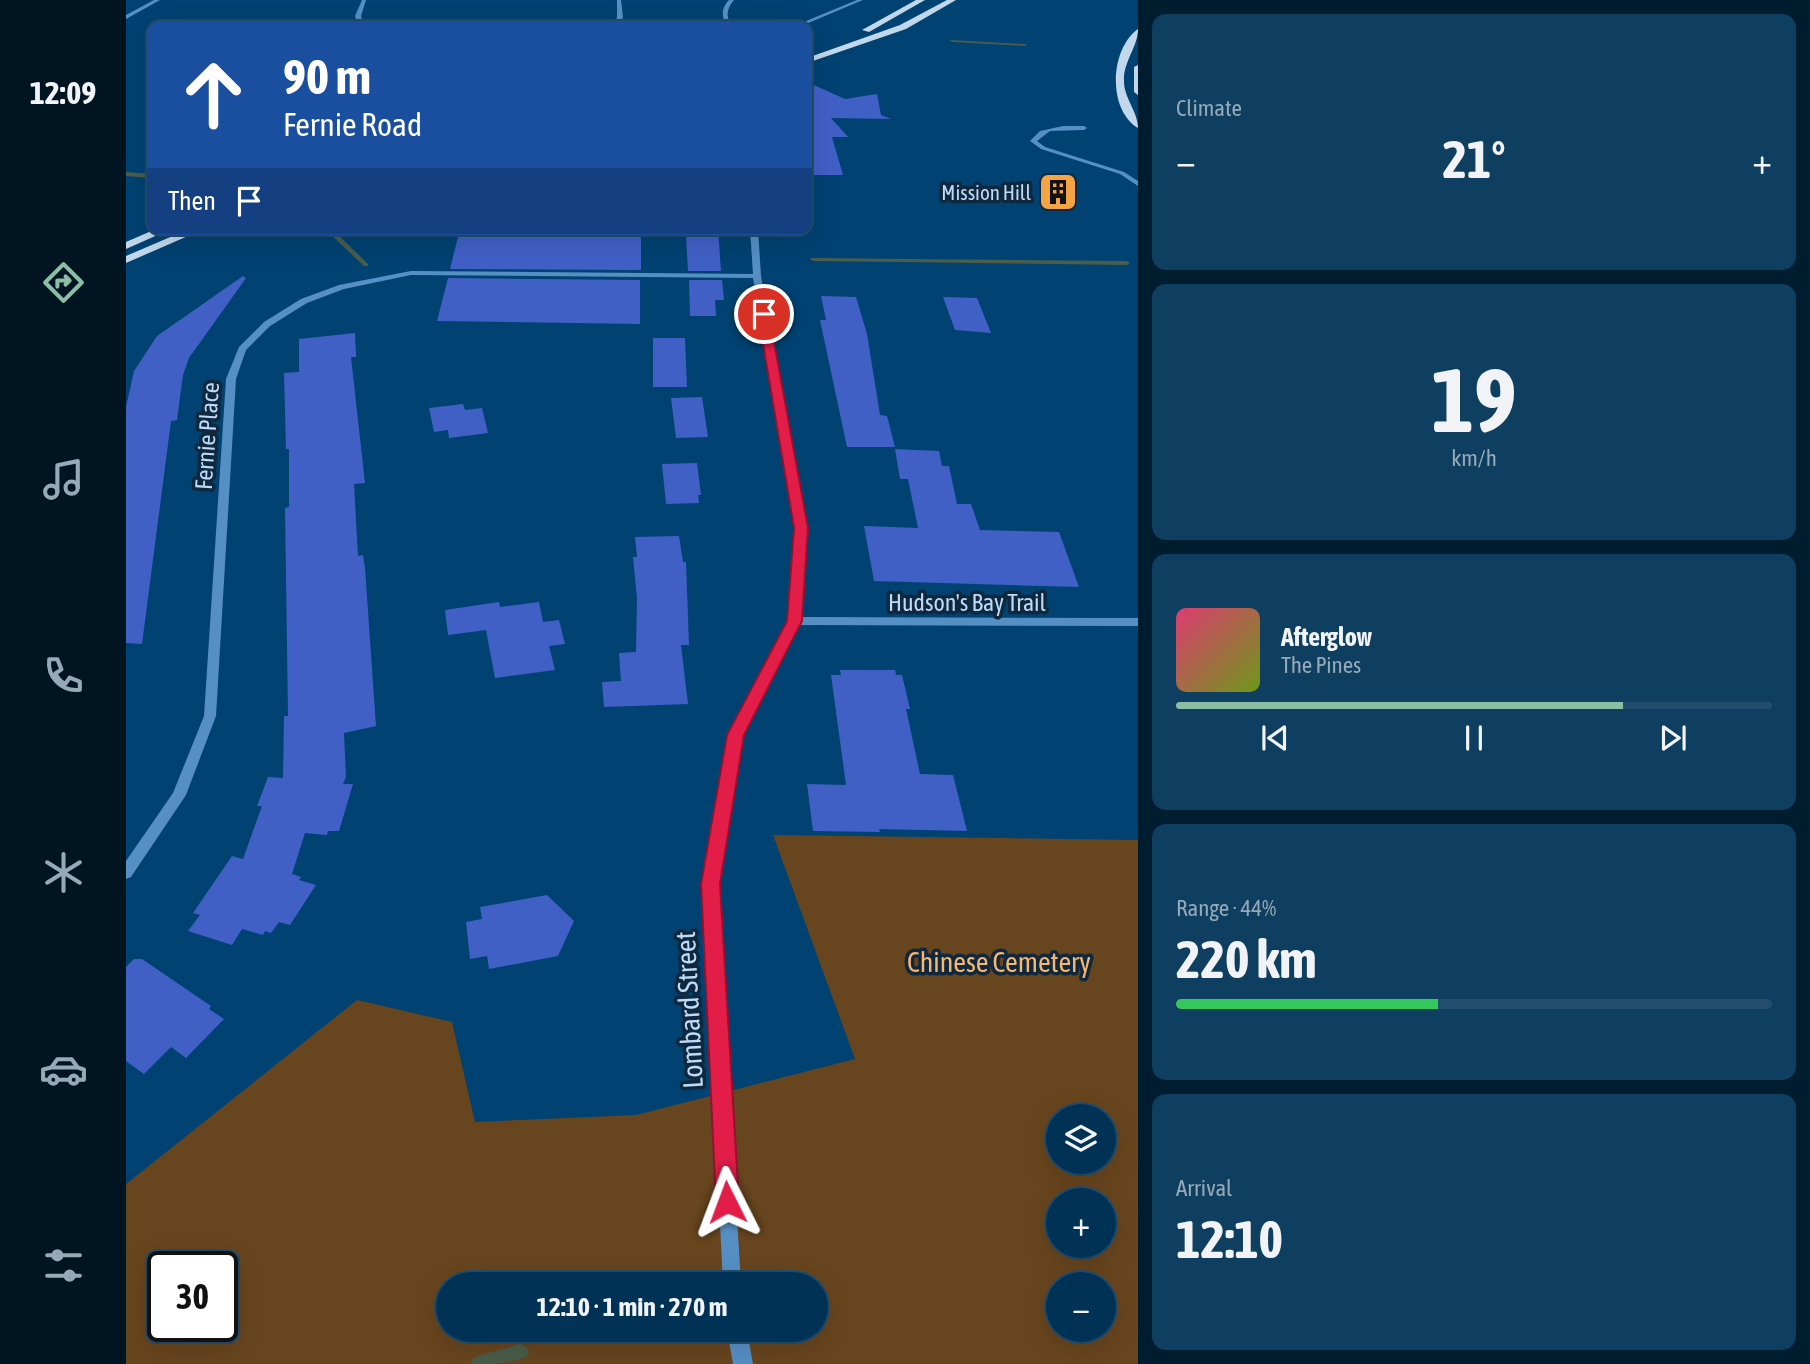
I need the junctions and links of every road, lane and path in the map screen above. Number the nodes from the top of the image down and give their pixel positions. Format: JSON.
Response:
{"nodes":[{"id":1,"x":158,"y":0,"type":"edge"},
{"id":2,"x":364,"y":0,"type":"edge"},
{"id":3,"x":619,"y":0,"type":"edge"},
{"id":4,"x":732,"y":0,"type":"edge"},
{"id":5,"x":861,"y":0,"type":"edge"},
{"id":6,"x":921,"y":0,"type":"edge"},
{"id":7,"x":952,"y":0,"type":"edge"},
{"id":8,"x":126,"y":17,"type":"edge"},
{"id":9,"x":360,"y":21,"type":"edge"},
{"id":10,"x":619,"y":21,"type":"edge"},
{"id":11,"x":726,"y":21,"type":"edge"},
{"id":12,"x":809,"y":21,"type":"edge"},
{"id":13,"x":1138,"y":30,"type":"edge"},
{"id":14,"x":812,"y":50,"type":"edge"},
{"id":15,"x":812,"y":59,"type":"edge"},
{"id":16,"x":1138,"y":67,"type":"edge"},
{"id":17,"x":1138,"y":92,"type":"edge"},
{"id":18,"x":1138,"y":125,"type":"edge"},
{"id":19,"x":1084,"y":128,"type":"dead end"},
{"id":20,"x":1138,"y":184,"type":"edge"},
{"id":21,"x":152,"y":235,"type":"edge"},
{"id":22,"x":185,"y":235,"type":"edge"},
{"id":23,"x":754,"y":235,"type":"edge"},
{"id":24,"x":126,"y":246,"type":"edge"},
{"id":25,"x":126,"y":260,"type":"edge"},
{"id":26,"x":757,"y":276,"type":"junction"},
{"id":27,"x":795,"y":621,"type":"junction"},
{"id":28,"x":1138,"y":622,"type":"edge"},
{"id":29,"x":126,"y":873,"type":"edge"},
{"id":30,"x":731,"y":1272,"type":"edge"},
{"id":31,"x":739,"y":1342,"type":"edge"},
{"id":32,"x":743,"y":1364,"type":"edge"}],
"edges":[{"from":1,"to":8,"type":"street"},
{"from":2,"to":9,"type":"lane"},
{"from":3,"to":10,"type":"street"},
{"from":4,"to":11,"type":"street"},
{"from":5,"to":12,"type":"street"},
{"from":6,"to":14,"type":"main road"},
{"from":7,"to":15,"type":"main road"},
{"from":13,"to":18,"type":"main road"},
{"from":16,"to":17,"type":"main road"},
{"from":19,"to":20,"type":"street"},
{"from":21,"to":24,"type":"main road"},
{"from":22,"to":25,"type":"main road"},
{"from":23,"to":26,"type":"street"},
{"from":26,"to":27,"type":"street"},
{"from":26,"to":29,"type":"street","name":"Fernie Place"},
{"from":27,"to":28,"type":"street","name":"Hudson's Bay Trail"},
{"from":27,"to":30,"type":"street","name":"Lombard Street"},
{"from":31,"to":32,"type":"street"}]}
